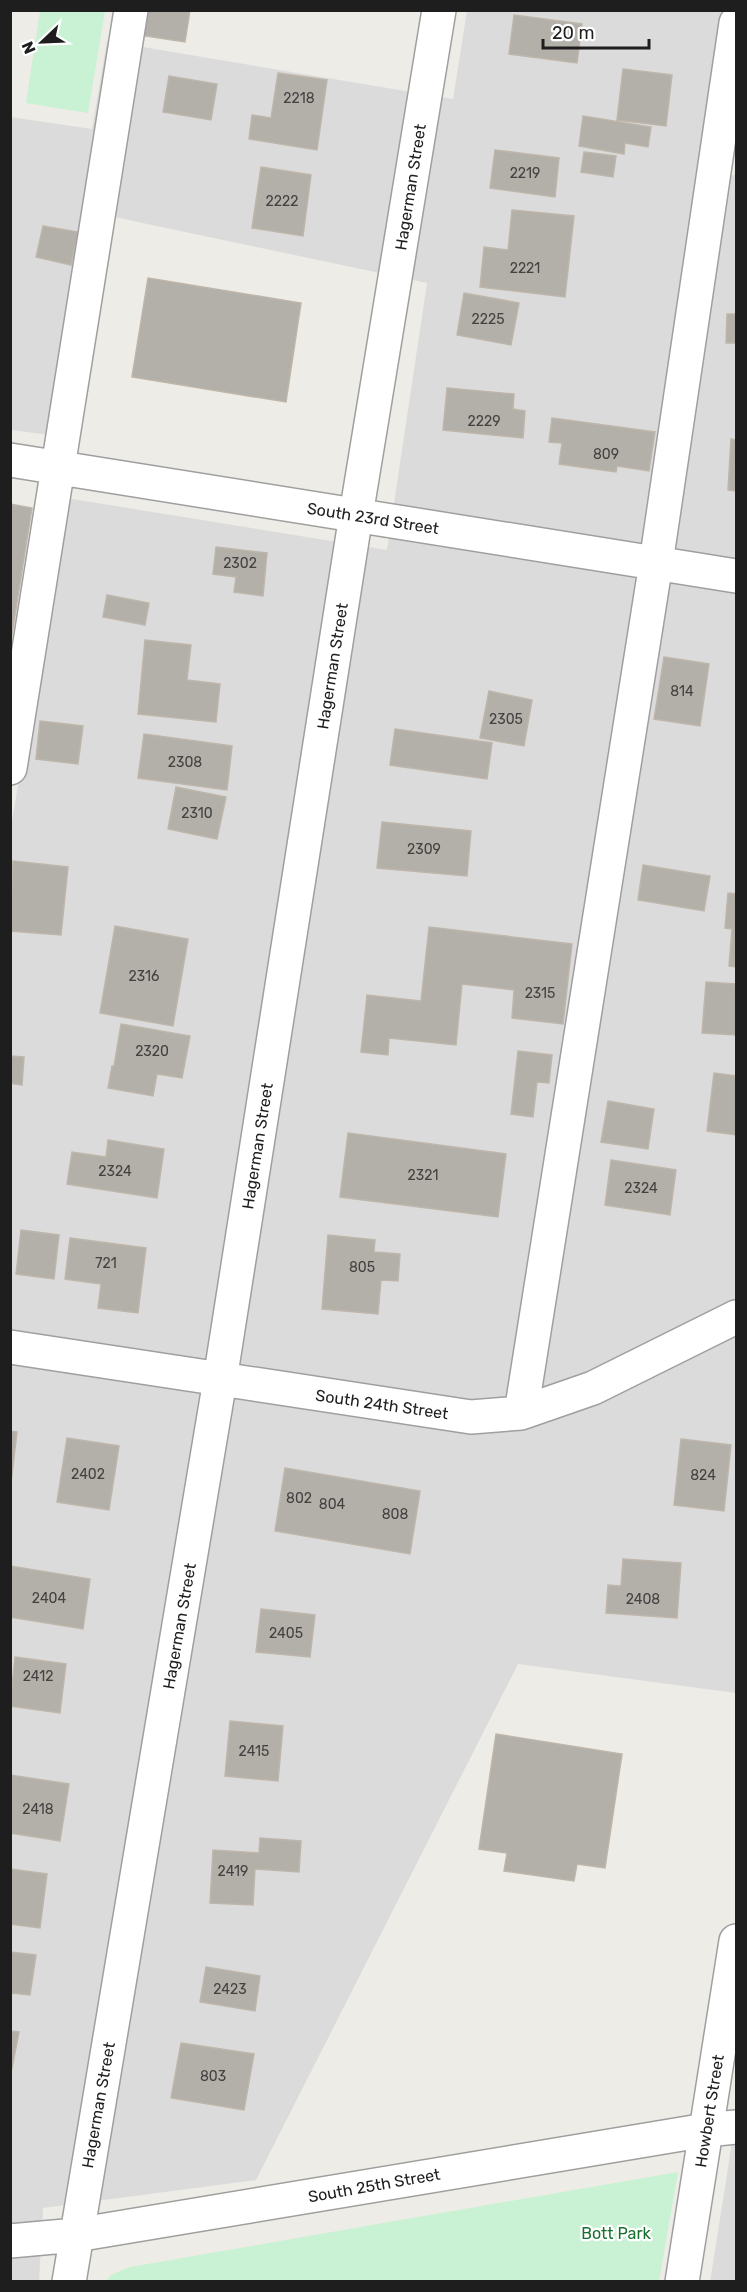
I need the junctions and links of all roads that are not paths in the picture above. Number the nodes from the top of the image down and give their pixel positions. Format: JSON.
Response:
{"nodes":[{"id":1,"x":131,"y":10,"type":"edge"},
{"id":2,"x":439,"y":10,"type":"edge"},
{"id":3,"x":736,"y":22,"type":"edge"},
{"id":4,"x":724,"y":189,"type":"edge"},
{"id":5,"x":10,"y":460,"type":"edge"},
{"id":6,"x":58,"y":468,"type":"junction"},
{"id":7,"x":356,"y":515,"type":"junction"},
{"id":8,"x":656,"y":563,"type":"junction"},
{"id":9,"x":736,"y":576,"type":"edge"},
{"id":10,"x":10,"y":768,"type":"edge"},
{"id":11,"x":736,"y":1317,"type":"edge"},
{"id":12,"x":10,"y":1347,"type":"edge"},
{"id":13,"x":220,"y":1380,"type":"junction"},
{"id":14,"x":521,"y":1413,"type":"junction"},
{"id":15,"x":736,"y":1941,"type":"edge"},
{"id":16,"x":721,"y":2128,"type":"edge"},
{"id":17,"x":76,"y":2235,"type":"junction"},
{"id":18,"x":10,"y":2241,"type":"edge"},
{"id":19,"x":69,"y":2282,"type":"edge"},
{"id":20,"x":682,"y":2282,"type":"edge"}],
"edges":[{"from":1,"to":6,"type":"street"},
{"from":2,"to":7,"type":"street","name":"Hagerman Street"},
{"from":3,"to":4,"type":"street"},
{"from":4,"to":8,"type":"street"},
{"from":5,"to":6,"type":"street","name":"South 23rd Street"},
{"from":6,"to":7,"type":"street","name":"South 23rd Street"},
{"from":6,"to":10,"type":"street"},
{"from":7,"to":8,"type":"street","name":"South 23rd Street"},
{"from":7,"to":13,"type":"street","name":"Hagerman Street"},
{"from":8,"to":9,"type":"street","name":"South 23rd Street"},
{"from":8,"to":14,"type":"street"},
{"from":11,"to":14,"type":"street","name":"South 24th Street"},
{"from":12,"to":13,"type":"street","name":"South 24th Street"},
{"from":13,"to":14,"type":"street","name":"South 24th Street"},
{"from":13,"to":17,"type":"street","name":"Hagerman Street"},
{"from":15,"to":16,"type":"street","name":"Howbert Street"},
{"from":16,"to":17,"type":"street","name":"South 25th Street"},
{"from":16,"to":20,"type":"street","name":"Howbert Street"},
{"from":17,"to":18,"type":"street","name":"South 25th Street"},
{"from":17,"to":19,"type":"street","name":"Hagerman Street"}]}
